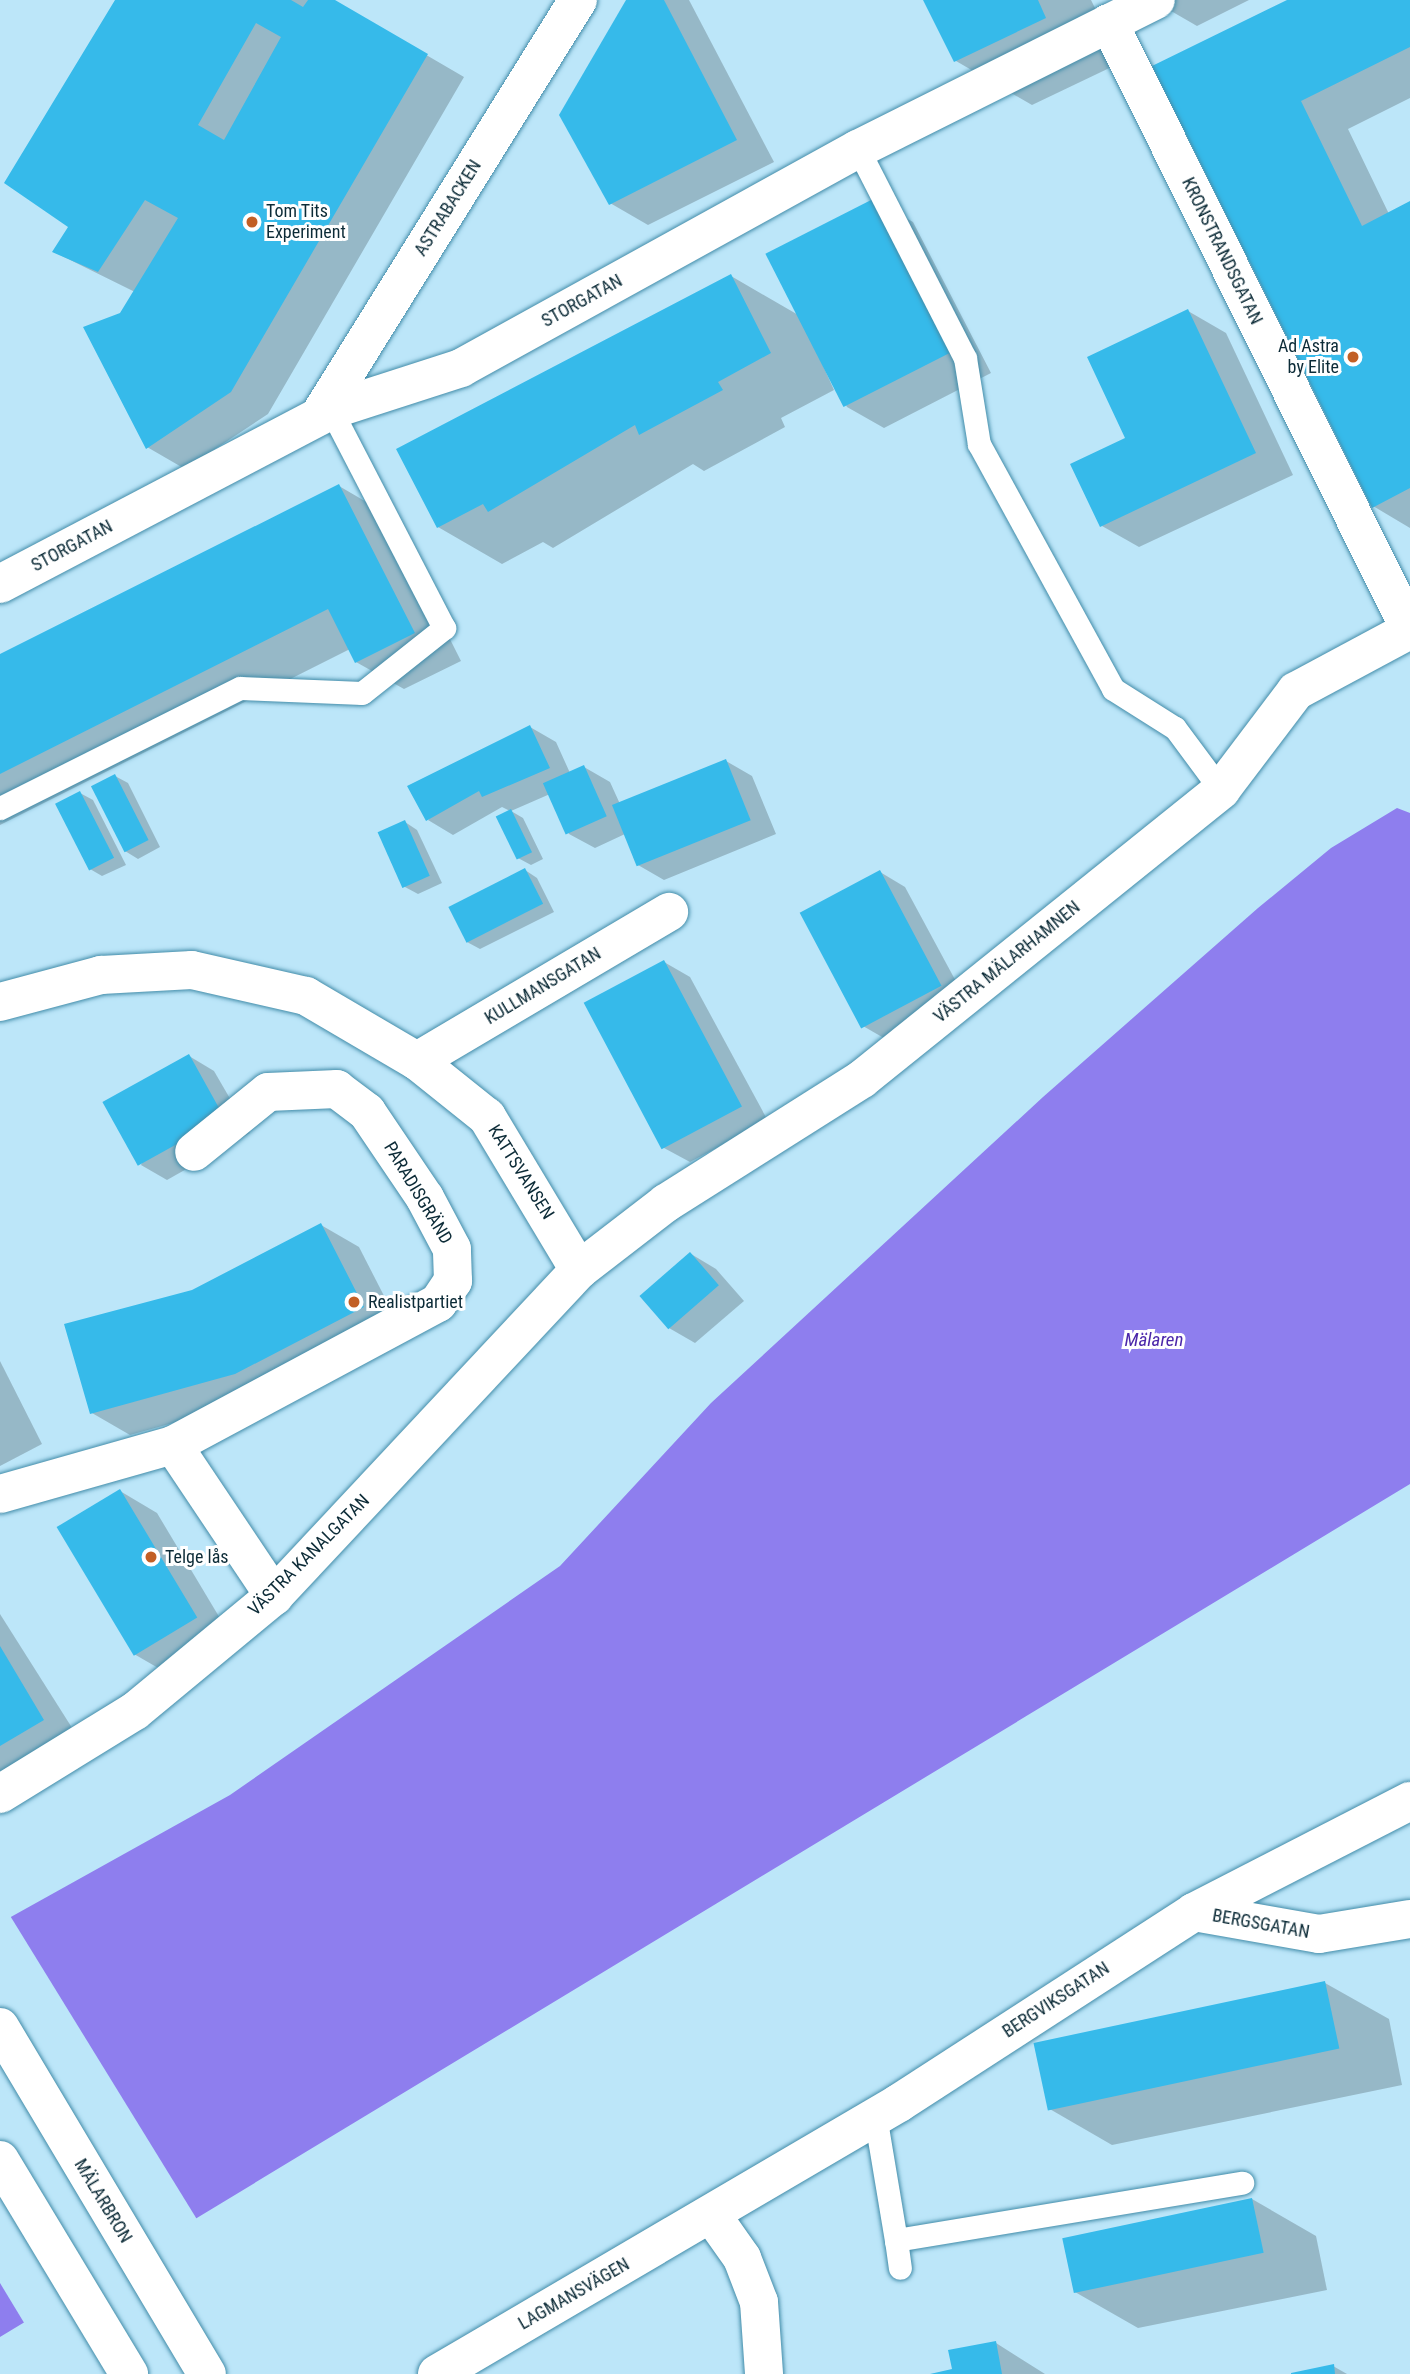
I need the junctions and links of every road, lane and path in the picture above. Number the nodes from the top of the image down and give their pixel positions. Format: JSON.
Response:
{"nodes":[{"id":1,"x":578,"y":0,"type":"edge"},
{"id":2,"x":1156,"y":0,"type":"edge"},
{"id":3,"x":1109,"y":23,"type":"junction"},
{"id":4,"x":858,"y":149,"type":"junction"},
{"id":5,"x":325,"y":413,"type":"junction"},
{"id":6,"x":0,"y":584,"type":"edge"},
{"id":7,"x":1410,"y":630,"type":"edge"},
{"id":8,"x":1221,"y":790,"type":"junction"},
{"id":9,"x":0,"y":808,"type":"edge"},
{"id":10,"x":668,"y":912,"type":"dead end"},
{"id":11,"x":0,"y":1002,"type":"edge"},
{"id":12,"x":416,"y":1061,"type":"junction"},
{"id":13,"x":194,"y":1152,"type":"dead end"},
{"id":14,"x":579,"y":1270,"type":"junction"},
{"id":15,"x":173,"y":1445,"type":"junction"},
{"id":16,"x":0,"y":1494,"type":"edge"},
{"id":17,"x":274,"y":1596,"type":"junction"},
{"id":18,"x":0,"y":1794,"type":"edge"},
{"id":19,"x":1410,"y":1801,"type":"edge"},
{"id":20,"x":1194,"y":1912,"type":"junction"},
{"id":21,"x":1410,"y":1919,"type":"edge"},
{"id":22,"x":0,"y":2027,"type":"edge"},
{"id":23,"x":875,"y":2115,"type":"junction"},
{"id":24,"x":0,"y":2160,"type":"edge"},
{"id":25,"x":1242,"y":2183,"type":"dead end"},
{"id":26,"x":711,"y":2214,"type":"junction"},
{"id":27,"x":896,"y":2241,"type":"junction"},
{"id":28,"x":900,"y":2267,"type":"dead end"},
{"id":29,"x":129,"y":2374,"type":"edge"},
{"id":30,"x":207,"y":2374,"type":"edge"},
{"id":31,"x":437,"y":2374,"type":"edge"},
{"id":32,"x":764,"y":2374,"type":"edge"}],
"edges":[{"from":1,"to":5,"type":"street","name":"ASTRABACKEN"},
{"from":2,"to":3,"type":"street","name":"STORGATAN"},
{"from":3,"to":4,"type":"street","name":"STORGATAN"},
{"from":3,"to":7,"type":"street","name":"KRONSTRANDSGATAN"},
{"from":4,"to":5,"type":"street","name":"STORGATAN"},
{"from":4,"to":8,"type":"lane"},
{"from":5,"to":6,"type":"street","name":"STORGATAN"},
{"from":5,"to":9,"type":"lane"},
{"from":7,"to":8,"type":"street","name":"VÄSTRA MÄLARHAMNEN"},
{"from":8,"to":14,"type":"street","name":"VÄSTRA MÄLARHAMNEN"},
{"from":10,"to":12,"type":"street","name":"KULLMANSGATAN"},
{"from":11,"to":12,"type":"street","name":"KATTSVANSEN"},
{"from":12,"to":14,"type":"street","name":"KATTSVANSEN"},
{"from":13,"to":15,"type":"street","name":"PARADISGRÄND"},
{"from":14,"to":17,"type":"street","name":"VÄSTRA KANALGATAN"},
{"from":15,"to":16,"type":"street","name":"PARADISGRÄND"},
{"from":15,"to":17,"type":"street"},
{"from":17,"to":18,"type":"street","name":"VÄSTRA KANALGATAN"},
{"from":19,"to":20,"type":"street","name":"BERGVIKSGATAN"},
{"from":20,"to":21,"type":"street","name":"BERGSGATAN"},
{"from":20,"to":23,"type":"street","name":"BERGVIKSGATAN"},
{"from":22,"to":30,"type":"street","name":"MÄLARBRON"},
{"from":23,"to":26,"type":"street","name":"BERGVIKSGATAN"},
{"from":23,"to":27,"type":"lane"},
{"from":24,"to":29,"type":"street"},
{"from":25,"to":27,"type":"lane"},
{"from":26,"to":31,"type":"street","name":"LAGMANSVÄGEN"},
{"from":26,"to":32,"type":"street"},
{"from":27,"to":28,"type":"lane"}]}
